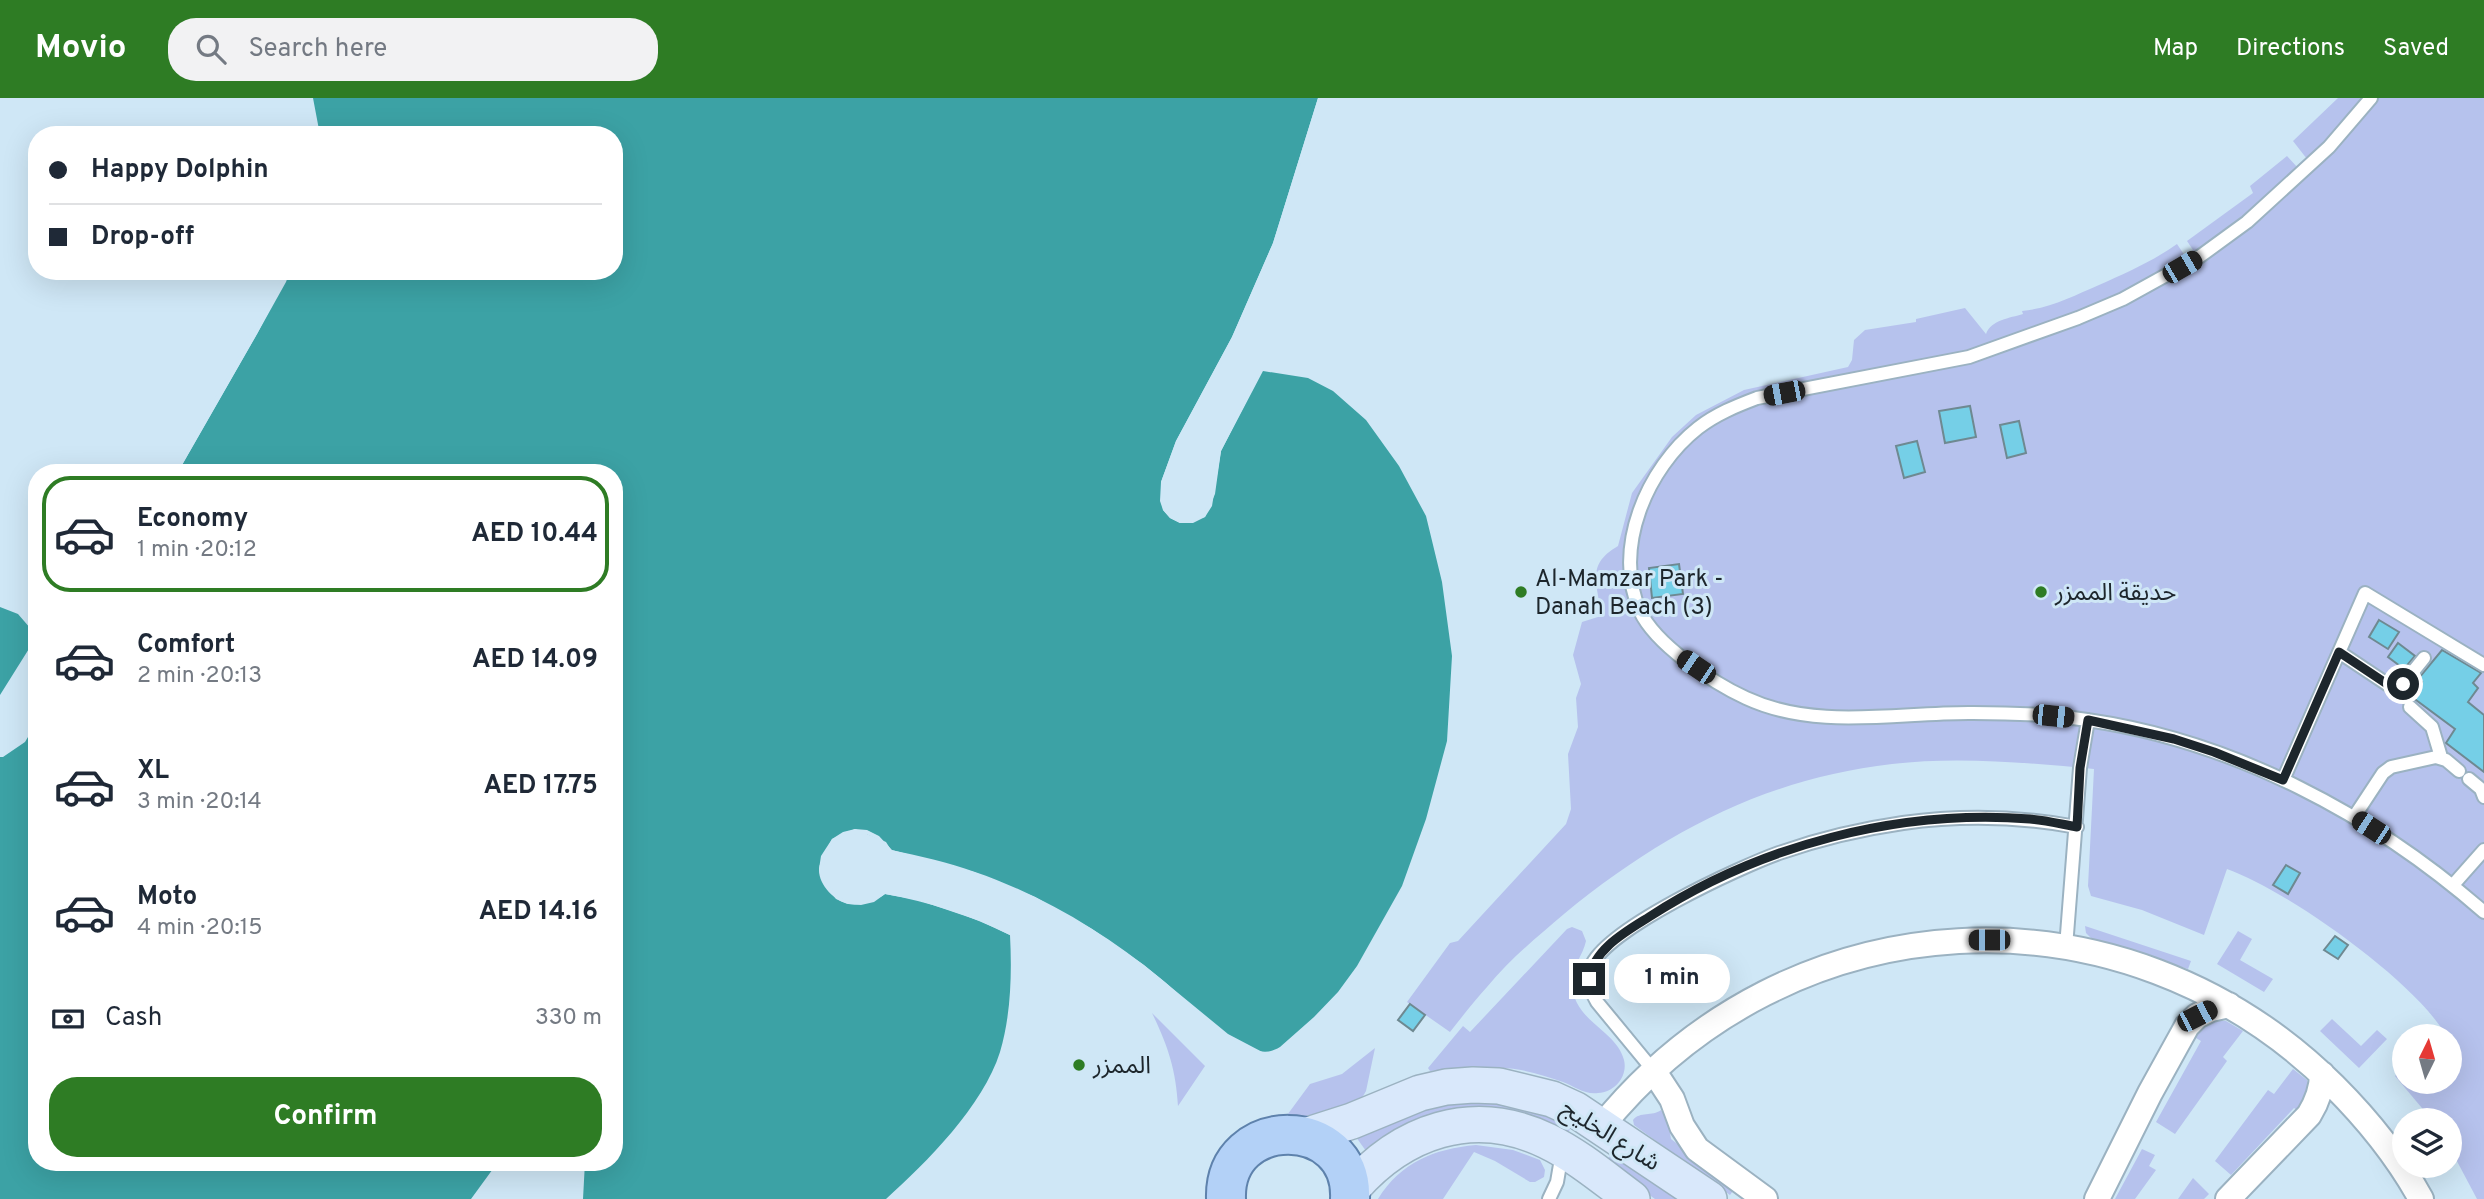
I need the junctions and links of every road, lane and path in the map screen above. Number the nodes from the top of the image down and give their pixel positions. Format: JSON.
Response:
{"nodes":[{"id":1,"x":2371,"y":98,"type":"edge"},
{"id":2,"x":2339,"y":652,"type":"junction"},
{"id":3,"x":2424,"y":659,"type":"dead end"},
{"id":4,"x":2484,"y":665,"type":"edge"},
{"id":5,"x":2410,"y":707,"type":"dead end"},
{"id":6,"x":2088,"y":720,"type":"junction"},
{"id":7,"x":2441,"y":757,"type":"junction"},
{"id":8,"x":2283,"y":780,"type":"junction"},
{"id":9,"x":2484,"y":794,"type":"edge"},
{"id":10,"x":2354,"y":817,"type":"junction"},
{"id":11,"x":2077,"y":827,"type":"junction"},
{"id":12,"x":2484,"y":850,"type":"edge"},
{"id":13,"x":2453,"y":885,"type":"junction"},
{"id":14,"x":2484,"y":912,"type":"edge"},
{"id":15,"x":2066,"y":947,"type":"junction"},
{"id":16,"x":2229,"y":1005,"type":"junction"},
{"id":17,"x":1653,"y":1070,"type":"junction"},
{"id":18,"x":2322,"y":1074,"type":"junction"},
{"id":19,"x":1601,"y":1127,"type":"junction"},
{"id":20,"x":1305,"y":1136,"type":"junction"},
{"id":21,"x":1571,"y":1155,"type":"junction"},
{"id":22,"x":1350,"y":1195,"type":"edge"},
{"id":23,"x":1550,"y":1198,"type":"edge"},
{"id":24,"x":1226,"y":1199,"type":"edge"},
{"id":25,"x":1632,"y":1199,"type":"edge"},
{"id":26,"x":1709,"y":1199,"type":"edge"},
{"id":27,"x":1765,"y":1199,"type":"edge"},
{"id":28,"x":2097,"y":1199,"type":"edge"},
{"id":29,"x":2228,"y":1199,"type":"edge"},
{"id":30,"x":2421,"y":1199,"type":"edge"}],
"edges":[{"from":1,"to":6,"type":"lane"},
{"from":2,"to":3,"type":"lane"},
{"from":2,"to":4,"type":"lane"},
{"from":2,"to":8,"type":"lane"},
{"from":5,"to":7,"type":"lane"},
{"from":6,"to":8,"type":"lane"},
{"from":6,"to":11,"type":"lane"},
{"from":7,"to":9,"type":"lane"},
{"from":7,"to":10,"type":"lane"},
{"from":8,"to":10,"type":"lane"},
{"from":10,"to":13,"type":"lane"},
{"from":11,"to":15,"type":"lane"},
{"from":11,"to":17,"type":"lane"},
{"from":12,"to":13,"type":"lane"},
{"from":13,"to":14,"type":"lane"},
{"from":15,"to":16,"type":"street"},
{"from":15,"to":17,"type":"street"},
{"from":16,"to":18,"type":"street"},
{"from":16,"to":28,"type":"street"},
{"from":17,"to":19,"type":"street"},
{"from":17,"to":27,"type":"street"},
{"from":18,"to":29,"type":"street"},
{"from":18,"to":30,"type":"street"},
{"from":19,"to":20,"type":"main road","name":"شارع الخليج"},
{"from":19,"to":21,"type":"main road"},
{"from":19,"to":26,"type":"main road","name":"شارع الخليج"},
{"from":20,"to":22,"type":"main road"},
{"from":20,"to":24,"type":"main road"},
{"from":21,"to":22,"type":"main road","name":"شارع الخليج"},
{"from":21,"to":23,"type":"lane"},
{"from":21,"to":25,"type":"main road","name":"شارع الخليج"}]}
